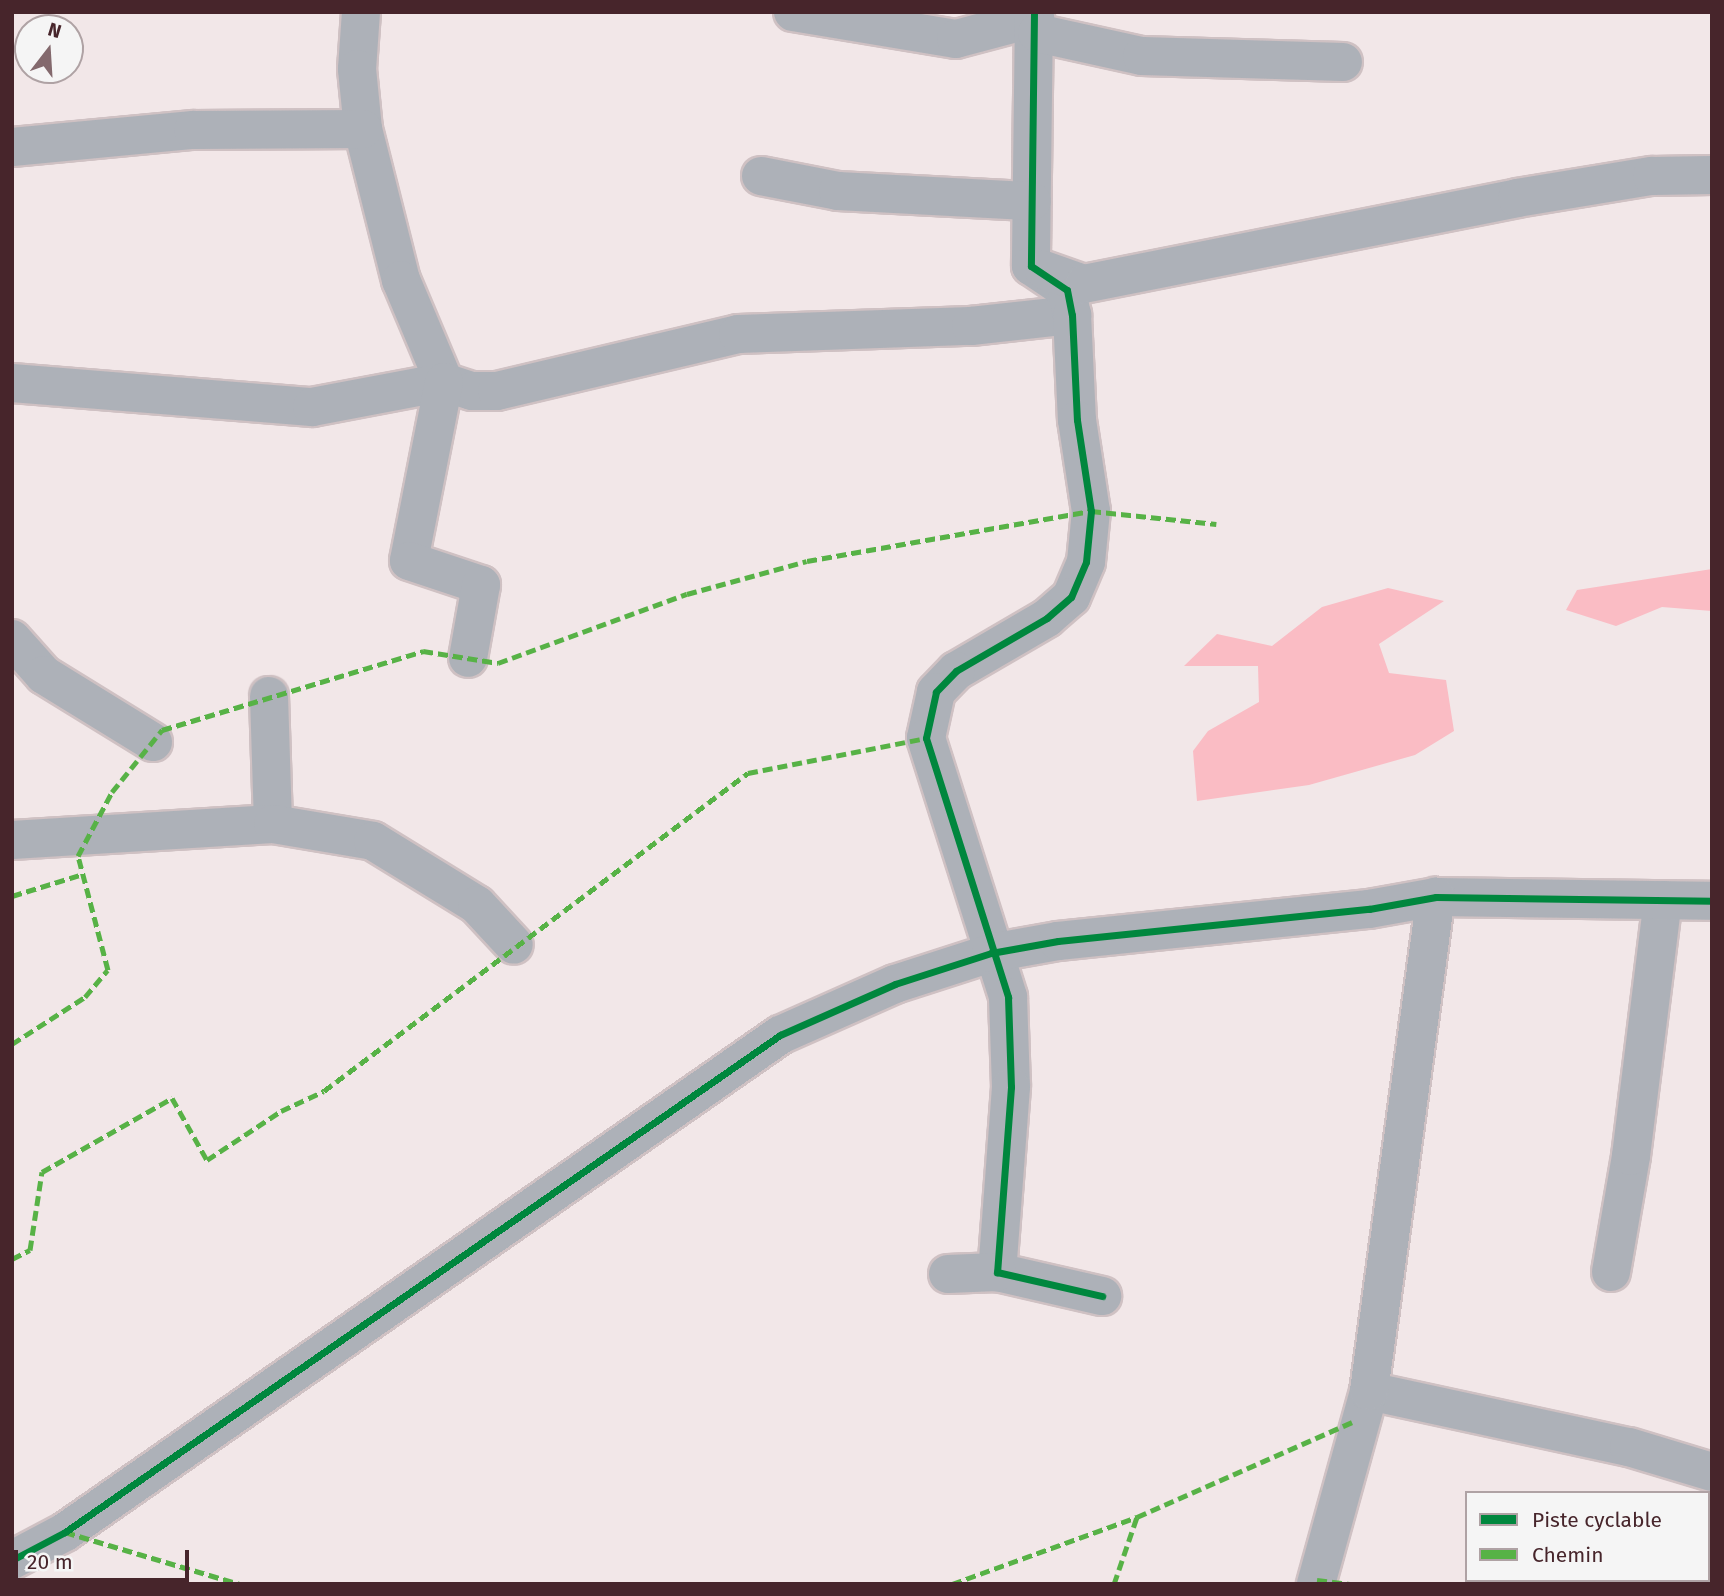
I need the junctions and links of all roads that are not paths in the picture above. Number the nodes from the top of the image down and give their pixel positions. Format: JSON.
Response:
{"nodes":[{"id":1,"x":361,"y":12,"type":"edge"},
{"id":2,"x":793,"y":12,"type":"edge"},
{"id":3,"x":1035,"y":21,"type":"edge"},
{"id":4,"x":1343,"y":62,"type":"dead end"},
{"id":5,"x":363,"y":129,"type":"junction"},
{"id":6,"x":12,"y":147,"type":"edge"},
{"id":7,"x":1712,"y":175,"type":"edge"},
{"id":8,"x":761,"y":176,"type":"dead end"},
{"id":9,"x":1032,"y":201,"type":"junction"},
{"id":10,"x":1031,"y":266,"type":"junction"},
{"id":11,"x":1072,"y":314,"type":"junction"},
{"id":12,"x":444,"y":382,"type":"junction"},
{"id":13,"x":12,"y":383,"type":"edge"},
{"id":14,"x":12,"y":639,"type":"edge"},
{"id":15,"x":468,"y":657,"type":"dead end"},
{"id":16,"x":269,"y":696,"type":"dead end"},
{"id":17,"x":153,"y":742,"type":"dead end"},
{"id":18,"x":272,"y":824,"type":"junction"},
{"id":19,"x":12,"y":840,"type":"edge"},
{"id":20,"x":1436,"y":897,"type":"junction"},
{"id":21,"x":1663,"y":900,"type":"junction"},
{"id":22,"x":1712,"y":901,"type":"edge"},
{"id":23,"x":514,"y":945,"type":"dead end"},
{"id":24,"x":991,"y":953,"type":"junction"},
{"id":25,"x":998,"y":1272,"type":"junction"},
{"id":26,"x":1611,"y":1272,"type":"dead end"},
{"id":27,"x":948,"y":1274,"type":"dead end"},
{"id":28,"x":1102,"y":1296,"type":"dead end"},
{"id":29,"x":1369,"y":1391,"type":"junction"},
{"id":30,"x":1712,"y":1472,"type":"edge"},
{"id":31,"x":12,"y":1560,"type":"edge"},
{"id":32,"x":1316,"y":1584,"type":"edge"}],
"edges":[{"from":1,"to":5,"type":"street"},
{"from":2,"to":3,"type":"street"},
{"from":3,"to":4,"type":"street"},
{"from":3,"to":9,"type":"street"},
{"from":5,"to":6,"type":"street"},
{"from":5,"to":12,"type":"street"},
{"from":7,"to":10,"type":"street"},
{"from":8,"to":9,"type":"street"},
{"from":9,"to":10,"type":"street"},
{"from":10,"to":11,"type":"street"},
{"from":11,"to":12,"type":"street"},
{"from":11,"to":24,"type":"street"},
{"from":12,"to":13,"type":"street"},
{"from":12,"to":15,"type":"street"},
{"from":14,"to":17,"type":"street"},
{"from":16,"to":18,"type":"street"},
{"from":18,"to":19,"type":"street"},
{"from":18,"to":23,"type":"street"},
{"from":20,"to":21,"type":"street"},
{"from":20,"to":24,"type":"street"},
{"from":20,"to":29,"type":"street"},
{"from":21,"to":22,"type":"street"},
{"from":21,"to":26,"type":"street"},
{"from":24,"to":25,"type":"street"},
{"from":24,"to":31,"type":"street"},
{"from":25,"to":27,"type":"street"},
{"from":25,"to":28,"type":"street"},
{"from":29,"to":30,"type":"street"},
{"from":29,"to":32,"type":"street"}]}
